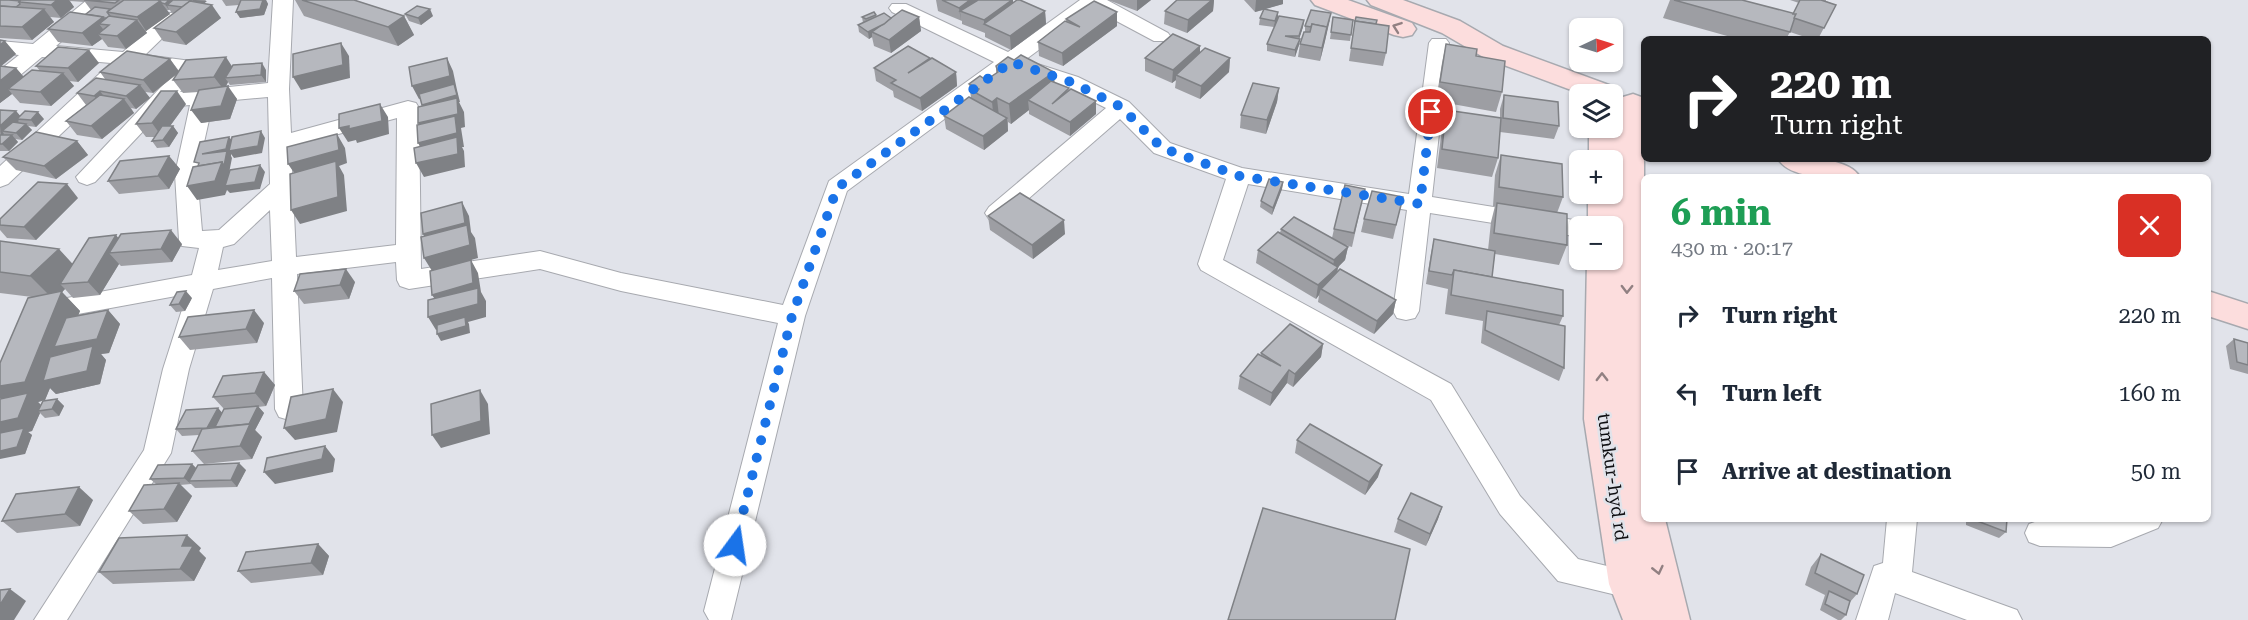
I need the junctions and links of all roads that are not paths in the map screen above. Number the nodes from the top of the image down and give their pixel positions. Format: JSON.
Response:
{"nodes":[{"id":1,"x":99,"y":0,"type":"edge"},
{"id":2,"x":283,"y":0,"type":"edge"},
{"id":3,"x":1093,"y":0,"type":"edge"},
{"id":4,"x":1324,"y":0,"type":"edge"},
{"id":5,"x":1380,"y":0,"type":"edge"},
{"id":6,"x":899,"y":8,"type":"dead end"},
{"id":7,"x":173,"y":17,"type":"edge"},
{"id":8,"x":1161,"y":37,"type":"dead end"},
{"id":9,"x":1439,"y":43,"type":"junction"},
{"id":10,"x":0,"y":47,"type":"edge"},
{"id":11,"x":38,"y":50,"type":"junction"},
{"id":12,"x":1494,"y":52,"type":"junction"},
{"id":13,"x":131,"y":59,"type":"junction"},
{"id":14,"x":1011,"y":62,"type":"junction"},
{"id":15,"x":0,"y":81,"type":"edge"},
{"id":16,"x":1580,"y":84,"type":"edge"},
{"id":17,"x":278,"y":89,"type":"junction"},
{"id":18,"x":203,"y":97,"type":"junction"},
{"id":19,"x":160,"y":101,"type":"junction"},
{"id":20,"x":1121,"y":107,"type":"junction"},
{"id":21,"x":280,"y":143,"type":"junction"},
{"id":22,"x":1612,"y":145,"type":"edge"},
{"id":23,"x":1802,"y":162,"type":"edge"},
{"id":24,"x":1836,"y":174,"type":"edge"},
{"id":25,"x":1239,"y":176,"type":"junction"},
{"id":26,"x":87,"y":177,"type":"dead end"},
{"id":27,"x":0,"y":179,"type":"edge"},
{"id":28,"x":282,"y":186,"type":"junction"},
{"id":29,"x":1420,"y":204,"type":"junction"},
{"id":30,"x":997,"y":213,"type":"edge"},
{"id":31,"x":1569,"y":228,"type":"edge"},
{"id":32,"x":213,"y":239,"type":"junction"},
{"id":33,"x":408,"y":252,"type":"junction"},
{"id":34,"x":285,"y":267,"type":"junction"},
{"id":35,"x":1603,"y":270,"type":"edge"},
{"id":36,"x":203,"y":282,"type":"junction"},
{"id":37,"x":2211,"y":304,"type":"edge"},
{"id":38,"x":56,"y":309,"type":"edge"},
{"id":39,"x":1406,"y":310,"type":"dead end"},
{"id":40,"x":792,"y":316,"type":"junction"},
{"id":41,"x":2248,"y":317,"type":"edge"},
{"id":42,"x":289,"y":410,"type":"edge"},
{"id":43,"x":1641,"y":488,"type":"edge"},
{"id":44,"x":1647,"y":522,"type":"edge"},
{"id":45,"x":1902,"y":522,"type":"edge"},
{"id":46,"x":2141,"y":522,"type":"edge"},
{"id":47,"x":2040,"y":533,"type":"dead end"},
{"id":48,"x":1896,"y":580,"type":"junction"},
{"id":49,"x":1629,"y":584,"type":"junction"},
{"id":50,"x":720,"y":611,"type":"dead end"},
{"id":51,"x":50,"y":620,"type":"edge"},
{"id":52,"x":1643,"y":620,"type":"edge"},
{"id":53,"x":1670,"y":620,"type":"edge"},
{"id":54,"x":1872,"y":620,"type":"edge"},
{"id":55,"x":2006,"y":620,"type":"edge"}],
"edges":[{"from":1,"to":11,"type":"street"},
{"from":2,"to":17,"type":"street"},
{"from":3,"to":8,"type":"street"},
{"from":3,"to":14,"type":"street"},
{"from":9,"to":4,"type":"main road","one_way":true},
{"from":5,"to":12,"type":"main road"},
{"from":6,"to":14,"type":"street"},
{"from":7,"to":13,"type":"street"},
{"from":9,"to":12,"type":"main road"},
{"from":9,"to":29,"type":"street"},
{"from":10,"to":11,"type":"street"},
{"from":11,"to":13,"type":"street"},
{"from":11,"to":15,"type":"street"},
{"from":12,"to":16,"type":"main road"},
{"from":13,"to":19,"type":"street"},
{"from":13,"to":27,"type":"street"},
{"from":14,"to":20,"type":"street"},
{"from":14,"to":40,"type":"street"},
{"from":17,"to":18,"type":"street"},
{"from":17,"to":21,"type":"street"},
{"from":18,"to":19,"type":"street"},
{"from":18,"to":32,"type":"street"},
{"from":19,"to":26,"type":"street"},
{"from":20,"to":25,"type":"street"},
{"from":20,"to":30,"type":"street"},
{"from":21,"to":28,"type":"street"},
{"from":21,"to":33,"type":"street"},
{"from":22,"to":43,"type":"main road","one_way":true},
{"from":23,"to":24,"type":"main road"},
{"from":25,"to":29,"type":"street"},
{"from":25,"to":49,"type":"street"},
{"from":28,"to":32,"type":"street"},
{"from":28,"to":34,"type":"street"},
{"from":29,"to":31,"type":"street"},
{"from":29,"to":39,"type":"street"},
{"from":32,"to":36,"type":"street"},
{"from":33,"to":34,"type":"street"},
{"from":33,"to":40,"type":"street"},
{"from":34,"to":36,"type":"street"},
{"from":34,"to":42,"type":"street"},
{"from":49,"to":35,"type":"main road","name":"tumkur-hyd rd","one_way":true},
{"from":36,"to":38,"type":"street"},
{"from":36,"to":51,"type":"street"},
{"from":37,"to":41,"type":"main road"},
{"from":40,"to":50,"type":"street"},
{"from":44,"to":53,"type":"main road","one_way":true},
{"from":45,"to":48,"type":"street"},
{"from":46,"to":47,"type":"street"},
{"from":48,"to":54,"type":"street"},
{"from":48,"to":55,"type":"street"},
{"from":49,"to":52,"type":"main road","name":"tumkur-hyd rd"}]}
